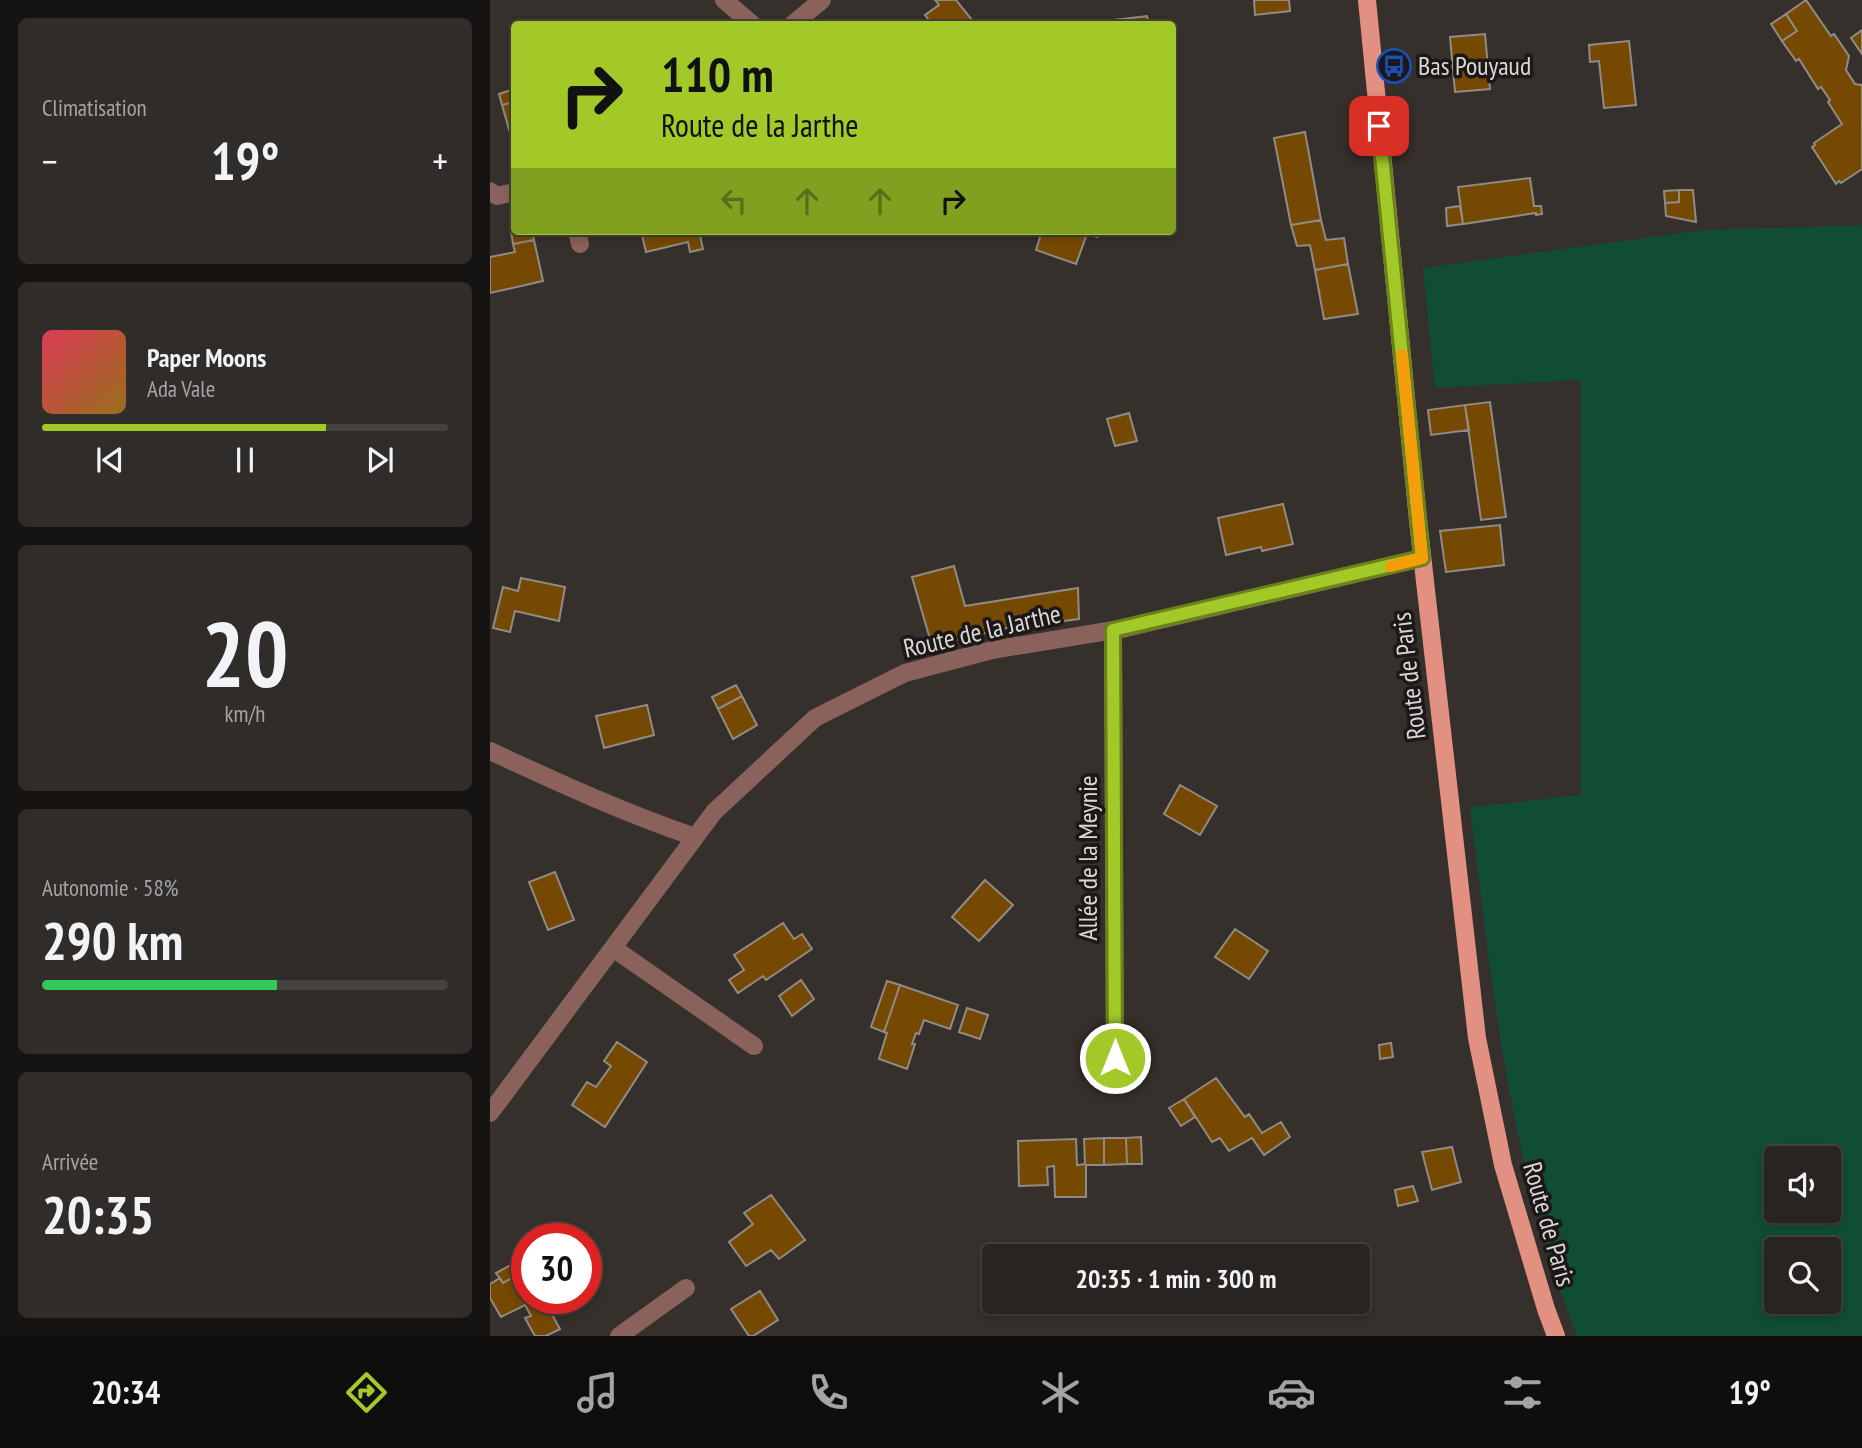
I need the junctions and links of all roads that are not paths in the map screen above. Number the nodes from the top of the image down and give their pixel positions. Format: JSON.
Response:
{"nodes":[{"id":1,"x":724,"y":0,"type":"edge"},
{"id":2,"x":822,"y":0,"type":"edge"},
{"id":3,"x":1367,"y":0,"type":"edge"},
{"id":4,"x":748,"y":21,"type":"edge"},
{"id":5,"x":797,"y":21,"type":"edge"},
{"id":6,"x":490,"y":191,"type":"edge"},
{"id":7,"x":511,"y":193,"type":"edge"},
{"id":8,"x":1422,"y":558,"type":"junction"},
{"id":9,"x":1113,"y":630,"type":"junction"},
{"id":10,"x":490,"y":751,"type":"edge"},
{"id":11,"x":695,"y":837,"type":"junction"},
{"id":12,"x":612,"y":948,"type":"junction"},
{"id":13,"x":754,"y":1046,"type":"dead end"},
{"id":14,"x":1115,"y":1085,"type":"dead end"},
{"id":15,"x":490,"y":1113,"type":"edge"},
{"id":16,"x":686,"y":1288,"type":"dead end"},
{"id":17,"x":619,"y":1336,"type":"edge"},
{"id":18,"x":1556,"y":1336,"type":"edge"}],
"edges":[{"from":1,"to":4,"type":"street"},
{"from":2,"to":5,"type":"street"},
{"from":3,"to":8,"type":"main road","name":"Route de Paris"},
{"from":6,"to":7,"type":"street"},
{"from":8,"to":9,"type":"street","name":"Route de la Jarthe"},
{"from":8,"to":18,"type":"main road","name":"Route de Paris"},
{"from":9,"to":11,"type":"street","name":"Route de la Jarthe"},
{"from":9,"to":14,"type":"street","name":"Allée de la Meynie"},
{"from":10,"to":11,"type":"street"},
{"from":11,"to":12,"type":"street","name":"Route de la Jarthe"},
{"from":12,"to":13,"type":"street"},
{"from":12,"to":15,"type":"street","name":"Route de la Jarthe"},
{"from":16,"to":17,"type":"street"}]}
